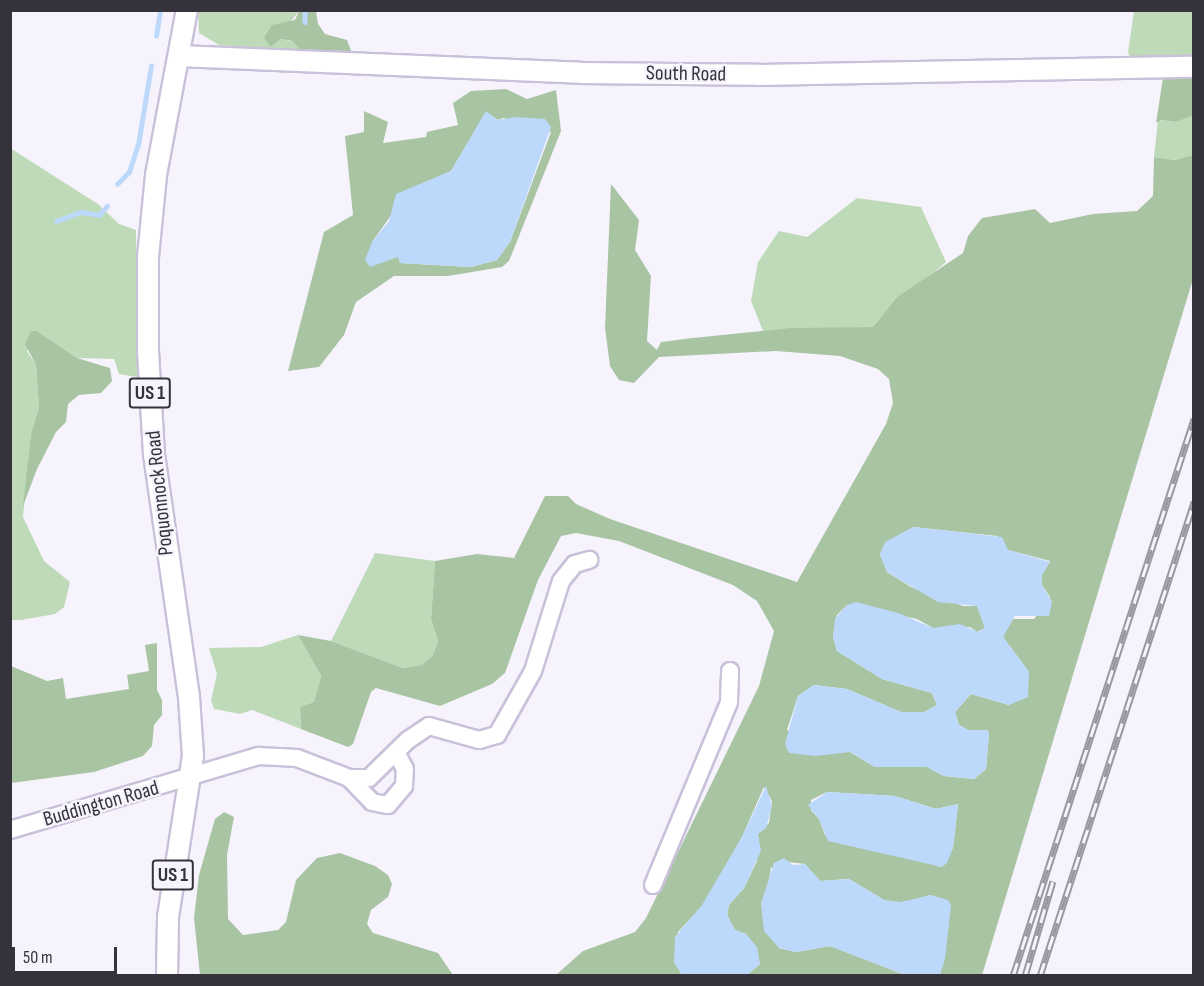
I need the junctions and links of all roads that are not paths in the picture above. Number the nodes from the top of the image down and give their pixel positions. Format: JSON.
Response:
{"nodes":[{"id":1,"x":187,"y":10,"type":"edge"},
{"id":2,"x":179,"y":56,"type":"junction"},
{"id":3,"x":1194,"y":67,"type":"edge"},
{"id":4,"x":589,"y":560,"type":"dead end"},
{"id":5,"x":730,"y":671,"type":"dead end"},
{"id":6,"x":398,"y":754,"type":"junction"},
{"id":7,"x":191,"y":776,"type":"junction"},
{"id":8,"x":349,"y":778,"type":"junction"},
{"id":9,"x":10,"y":830,"type":"edge"},
{"id":10,"x":652,"y":885,"type":"dead end"},
{"id":11,"x":167,"y":975,"type":"edge"}],
"edges":[{"from":1,"to":2,"type":"main road","name":"Poquonnock Road","number":"US 1"},
{"from":2,"to":3,"type":"main road","name":"South Road"},
{"from":2,"to":7,"type":"main road","name":"Poquonnock Road","number":"US 1"},
{"from":4,"to":6,"type":"street"},
{"from":5,"to":10,"type":"street"},
{"from":6,"to":8,"type":"street"},
{"from":6,"to":8,"type":"street"},
{"from":7,"to":8,"type":"street","name":"Buddington Road"},
{"from":7,"to":9,"type":"street","name":"Buddington Road"},
{"from":7,"to":11,"type":"main road","name":"Poquonnock Road","number":"US 1"}]}
